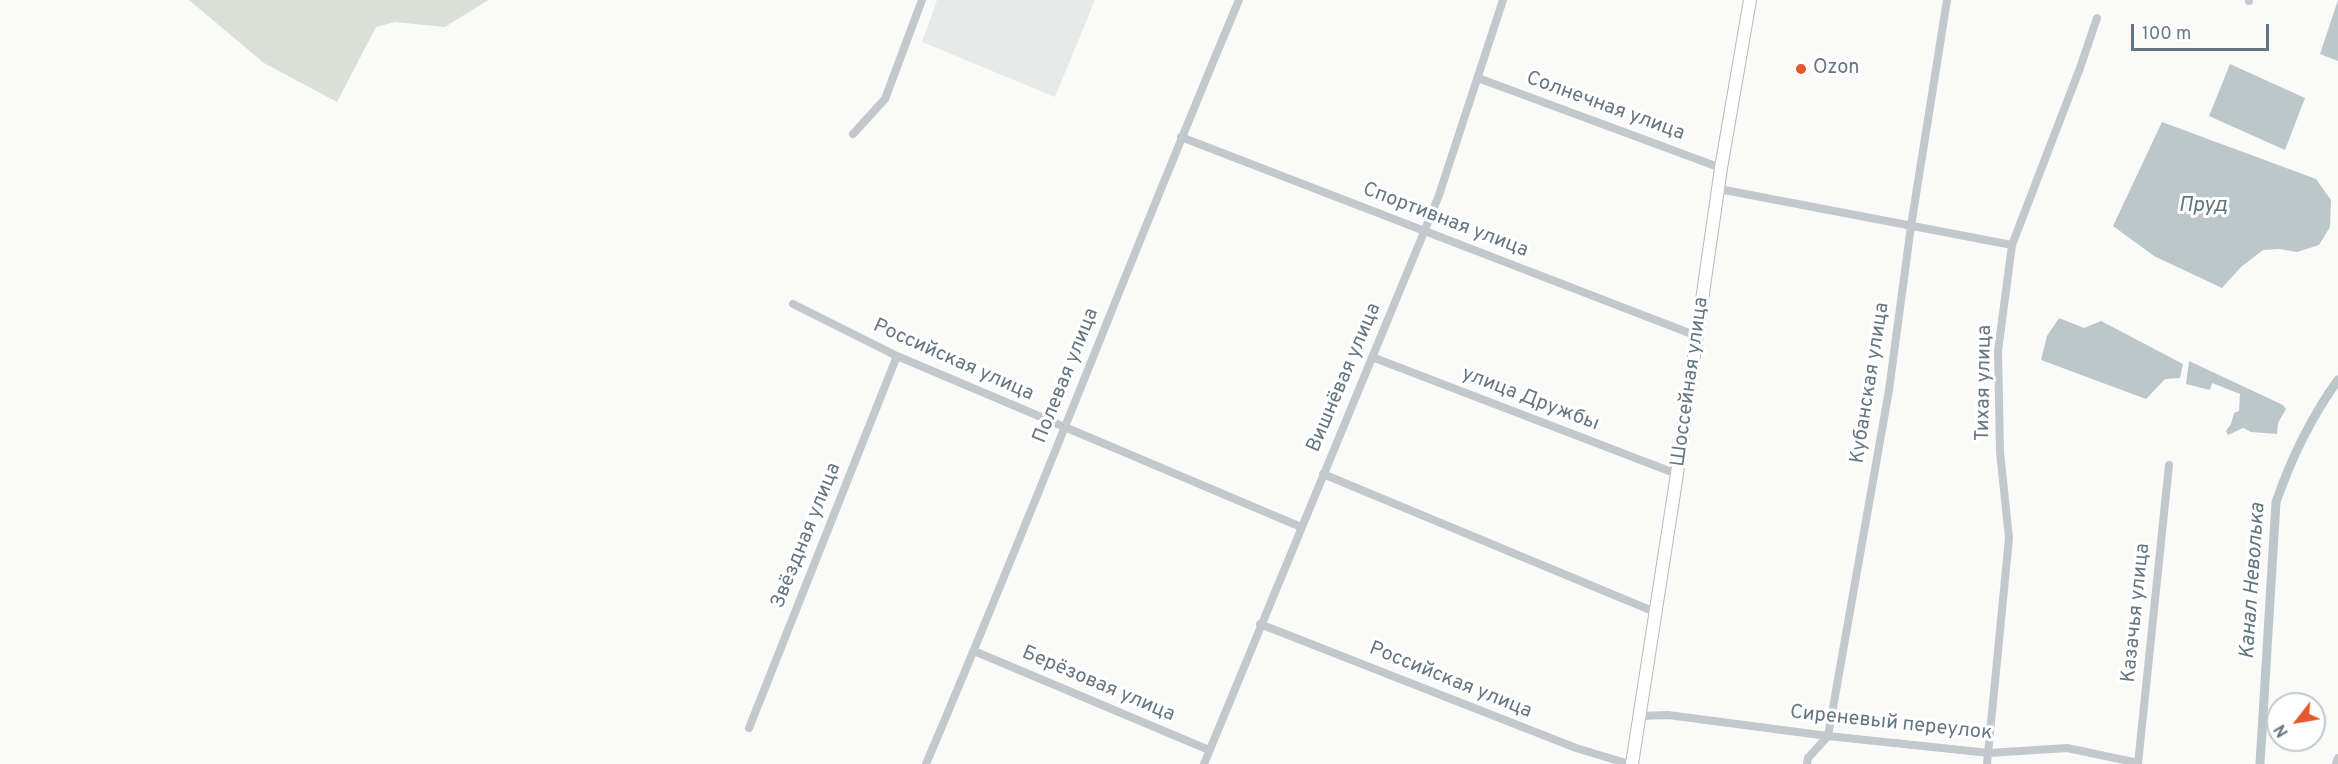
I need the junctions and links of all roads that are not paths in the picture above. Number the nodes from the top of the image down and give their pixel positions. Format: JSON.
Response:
{"nodes":[{"id":1,"x":922,"y":0,"type":"edge"},
{"id":2,"x":1239,"y":0,"type":"edge"},
{"id":3,"x":1503,"y":0,"type":"edge"},
{"id":4,"x":1750,"y":0,"type":"edge"},
{"id":5,"x":1947,"y":0,"type":"edge"},
{"id":6,"x":2097,"y":18,"type":"dead end"},
{"id":7,"x":1478,"y":78,"type":"junction"},
{"id":8,"x":853,"y":134,"type":"dead end"},
{"id":9,"x":1181,"y":137,"type":"junction"},
{"id":10,"x":1721,"y":168,"type":"junction"},
{"id":11,"x":1719,"y":189,"type":"junction"},
{"id":12,"x":1911,"y":226,"type":"junction"},
{"id":13,"x":1425,"y":232,"type":"junction"},
{"id":14,"x":2012,"y":245,"type":"junction"},
{"id":15,"x":793,"y":304,"type":"dead end"},
{"id":16,"x":1697,"y":336,"type":"junction"},
{"id":17,"x":897,"y":356,"type":"junction"},
{"id":18,"x":1372,"y":357,"type":"junction"},
{"id":19,"x":1064,"y":426,"type":"junction"},
{"id":20,"x":2169,"y":465,"type":"dead end"},
{"id":21,"x":1323,"y":474,"type":"junction"},
{"id":22,"x":1677,"y":474,"type":"junction"},
{"id":23,"x":1301,"y":527,"type":"junction"},
{"id":24,"x":1654,"y":612,"type":"junction"},
{"id":25,"x":1260,"y":624,"type":"junction"},
{"id":26,"x":974,"y":651,"type":"junction"},
{"id":27,"x":1640,"y":716,"type":"junction"},
{"id":28,"x":749,"y":728,"type":"dead end"},
{"id":29,"x":1828,"y":736,"type":"junction"},
{"id":30,"x":1209,"y":750,"type":"junction"},
{"id":31,"x":1989,"y":753,"type":"junction"},
{"id":32,"x":2338,"y":758,"type":"edge"},
{"id":33,"x":926,"y":764,"type":"edge"},
{"id":34,"x":1205,"y":764,"type":"edge"},
{"id":35,"x":1630,"y":764,"type":"edge"},
{"id":36,"x":1806,"y":764,"type":"edge"},
{"id":37,"x":1987,"y":764,"type":"edge"},
{"id":38,"x":2138,"y":764,"type":"edge"},
{"id":39,"x":2336,"y":764,"type":"edge"}],
"edges":[{"from":1,"to":8,"type":"street"},
{"from":2,"to":9,"type":"street","name":"Полевая улица"},
{"from":3,"to":7,"type":"street","name":"Вишнёвая улица"},
{"from":4,"to":10,"type":"main road","name":"Шоссейная улица"},
{"from":5,"to":12,"type":"street","name":"Кубанская улица"},
{"from":6,"to":14,"type":"street","name":"Тихая улица"},
{"from":7,"to":10,"type":"street","name":"Солнечная улица"},
{"from":7,"to":13,"type":"street","name":"Вишнёвая улица"},
{"from":9,"to":13,"type":"street","name":"Спортивная улица"},
{"from":9,"to":19,"type":"street","name":"Полевая улица"},
{"from":10,"to":11,"type":"main road","name":"Шоссейная улица"},
{"from":11,"to":12,"type":"street"},
{"from":11,"to":16,"type":"main road","name":"Шоссейная улица"},
{"from":12,"to":14,"type":"street"},
{"from":12,"to":29,"type":"street","name":"Кубанская улица"},
{"from":13,"to":16,"type":"street","name":"Спортивная улица"},
{"from":13,"to":18,"type":"street","name":"Вишнёвая улица"},
{"from":14,"to":31,"type":"street","name":"Тихая улица"},
{"from":15,"to":17,"type":"street","name":"Российская улица"},
{"from":16,"to":22,"type":"main road","name":"Шоссейная улица"},
{"from":17,"to":19,"type":"street","name":"Российская улица"},
{"from":17,"to":28,"type":"street","name":"Звёздная улица"},
{"from":18,"to":21,"type":"street","name":"Вишнёвая улица"},
{"from":18,"to":22,"type":"street","name":"улица Дружбы"},
{"from":19,"to":23,"type":"street","name":"Российская улица"},
{"from":19,"to":26,"type":"street","name":"Полевая улица"},
{"from":20,"to":38,"type":"street","name":"Казачья улица"},
{"from":21,"to":23,"type":"street","name":"Вишнёвая улица"},
{"from":21,"to":24,"type":"street"},
{"from":22,"to":24,"type":"main road","name":"Шоссейная улица"},
{"from":23,"to":25,"type":"street","name":"Вишнёвая улица"},
{"from":24,"to":27,"type":"main road","name":"Шоссейная улица"},
{"from":25,"to":30,"type":"street","name":"Вишнёвая улица"},
{"from":25,"to":35,"type":"street","name":"Российская улица"},
{"from":26,"to":30,"type":"street","name":"Берёзовая улица"},
{"from":26,"to":33,"type":"street","name":"Полевая улица"},
{"from":27,"to":29,"type":"street","name":"Сиреневый переулок"},
{"from":27,"to":35,"type":"main road","name":"Шоссейная улица"},
{"from":29,"to":31,"type":"street","name":"Сиреневый переулок"},
{"from":29,"to":36,"type":"street"},
{"from":30,"to":34,"type":"street","name":"Вишнёвая улица"},
{"from":31,"to":37,"type":"street","name":"Тихая улица"},
{"from":31,"to":38,"type":"street","name":"Сиреневый переулок"},
{"from":32,"to":39,"type":"street"}]}
